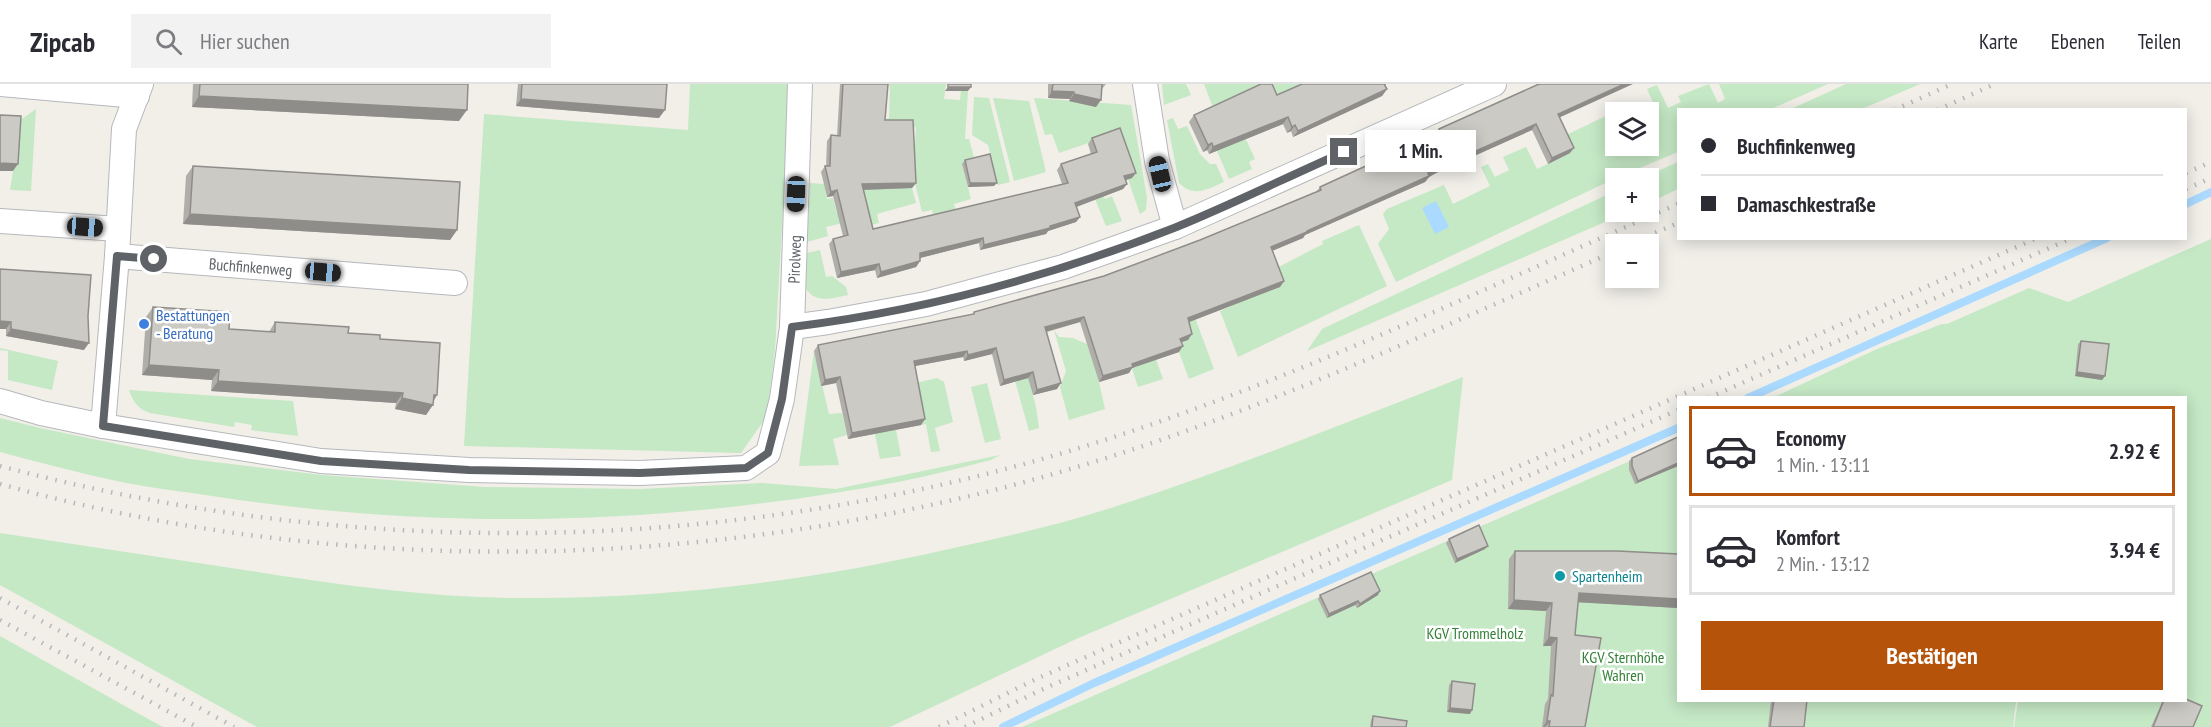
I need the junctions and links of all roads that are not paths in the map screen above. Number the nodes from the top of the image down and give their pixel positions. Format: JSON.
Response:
{"nodes":[{"id":1,"x":1,"y":84,"type":"edge"},
{"id":2,"x":800,"y":84,"type":"edge"},
{"id":3,"x":1145,"y":84,"type":"edge"},
{"id":4,"x":1494,"y":84,"type":"edge"},
{"id":5,"x":139,"y":90,"type":"edge"},
{"id":6,"x":0,"y":221,"type":"edge"},
{"id":7,"x":1175,"y":227,"type":"junction"},
{"id":8,"x":118,"y":229,"type":"junction"},
{"id":9,"x":117,"y":256,"type":"junction"},
{"id":10,"x":455,"y":283,"type":"dead end"},
{"id":11,"x":792,"y":327,"type":"junction"},
{"id":12,"x":0,"y":401,"type":"edge"},
{"id":13,"x":103,"y":426,"type":"junction"}],
"edges":[{"from":1,"to":5,"type":"street"},
{"from":2,"to":11,"type":"street","name":"Pirolweg"},
{"from":3,"to":7,"type":"street"},
{"from":4,"to":7,"type":"street"},
{"from":5,"to":8,"type":"street"},
{"from":6,"to":8,"type":"street"},
{"from":7,"to":11,"type":"street"},
{"from":8,"to":9,"type":"street"},
{"from":9,"to":10,"type":"street","name":"Buchfinkenweg"},
{"from":9,"to":13,"type":"street"},
{"from":11,"to":13,"type":"street","name":"Pirolweg"},
{"from":12,"to":13,"type":"street","name":"Pirolweg"}]}
